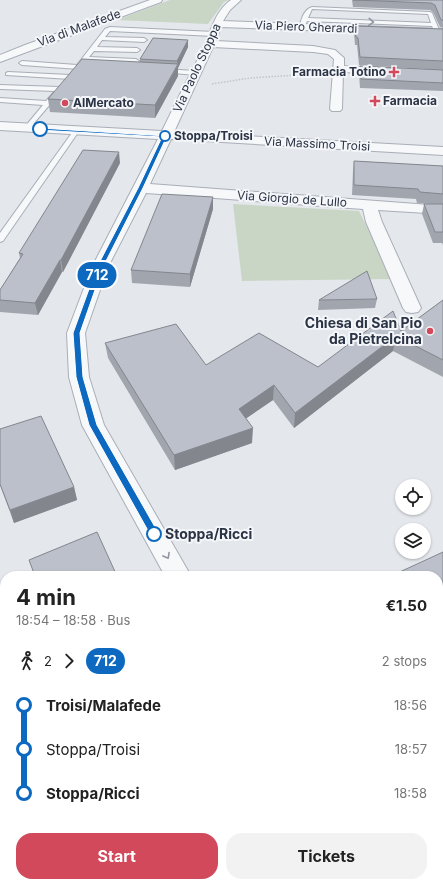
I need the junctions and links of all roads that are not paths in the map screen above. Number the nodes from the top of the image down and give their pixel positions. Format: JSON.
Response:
{"nodes":[{"id":1,"x":158,"y":0,"type":"edge"},
{"id":2,"x":237,"y":0,"type":"edge"},
{"id":3,"x":303,"y":23,"type":"junction"},
{"id":4,"x":438,"y":30,"type":"edge"},
{"id":5,"x":214,"y":34,"type":"junction"},
{"id":6,"x":101,"y":38,"type":"junction"},
{"id":7,"x":144,"y":40,"type":"dead end"},
{"id":8,"x":93,"y":49,"type":"junction"},
{"id":9,"x":137,"y":50,"type":"dead end"},
{"id":10,"x":0,"y":59,"type":"edge"},
{"id":11,"x":85,"y":59,"type":"junction"},
{"id":12,"x":136,"y":61,"type":"edge"},
{"id":13,"x":22,"y":63,"type":"dead end"},
{"id":14,"x":79,"y":66,"type":"junction"},
{"id":15,"x":87,"y":67,"type":"edge"},
{"id":16,"x":157,"y":70,"type":"edge"},
{"id":17,"x":338,"y":71,"type":"junction"},
{"id":18,"x":196,"y":73,"type":"junction"},
{"id":19,"x":8,"y":74,"type":"dead end"},
{"id":20,"x":443,"y":74,"type":"edge"},
{"id":21,"x":70,"y":77,"type":"junction"},
{"id":22,"x":0,"y":87,"type":"edge"},
{"id":23,"x":60,"y":89,"type":"junction"},
{"id":24,"x":0,"y":100,"type":"edge"},
{"id":25,"x":49,"y":103,"type":"junction"},
{"id":26,"x":336,"y":109,"type":"dead end"},
{"id":27,"x":0,"y":126,"type":"edge"},
{"id":28,"x":27,"y":128,"type":"junction"},
{"id":29,"x":76,"y":131,"type":"junction"},
{"id":30,"x":165,"y":136,"type":"junction"},
{"id":31,"x":443,"y":151,"type":"edge"},
{"id":32,"x":141,"y":188,"type":"junction"},
{"id":33,"x":369,"y":205,"type":"junction"},
{"id":34,"x":443,"y":210,"type":"edge"},
{"id":35,"x":0,"y":239,"type":"edge"},
{"id":36,"x":412,"y":308,"type":"dead end"},
{"id":37,"x":175,"y":571,"type":"edge"}],
"edges":[{"from":1,"to":10,"type":"street","name":"Via di Malafede"},
{"from":2,"to":5,"type":"street","name":"Via Paolo Stoppa"},
{"from":3,"to":4,"type":"street","name":"Via Piero Gherardi"},
{"from":3,"to":4,"type":"lane"},
{"from":3,"to":5,"type":"street","name":"Via Piero Gherardi"},
{"from":5,"to":6,"type":"lane"},
{"from":5,"to":17,"type":"street"},
{"from":5,"to":18,"type":"street","name":"Via Paolo Stoppa"},
{"from":6,"to":7,"type":"lane"},
{"from":6,"to":8,"type":"lane"},
{"from":8,"to":9,"type":"lane"},
{"from":8,"to":11,"type":"lane"},
{"from":11,"to":12,"type":"lane"},
{"from":11,"to":14,"type":"lane"},
{"from":13,"to":14,"type":"lane"},
{"from":14,"to":15,"type":"lane"},
{"from":14,"to":21,"type":"lane"},
{"from":16,"to":18,"type":"lane"},
{"from":17,"to":20,"type":"street"},
{"from":17,"to":26,"type":"street"},
{"from":18,"to":30,"type":"street","name":"Via Paolo Stoppa"},
{"from":19,"to":21,"type":"lane"},
{"from":21,"to":23,"type":"lane"},
{"from":22,"to":23,"type":"lane"},
{"from":23,"to":25,"type":"lane"},
{"from":24,"to":25,"type":"lane"},
{"from":25,"to":28,"type":"lane"},
{"from":27,"to":28,"type":"street","name":"Via Massimo Troisi"},
{"from":28,"to":29,"type":"street","name":"Via Massimo Troisi"},
{"from":29,"to":30,"type":"street","name":"Via Massimo Troisi"},
{"from":29,"to":35,"type":"lane"},
{"from":30,"to":31,"type":"street","name":"Via Massimo Troisi"},
{"from":30,"to":32,"type":"street","name":"Via Paolo Stoppa"},
{"from":32,"to":33,"type":"street","name":"Via Giorgio de Lullo"},
{"from":32,"to":37,"type":"street","name":"Via Paolo Stoppa","one_way":true},
{"from":33,"to":34,"type":"street","name":"Via Giorgio de Lullo"},
{"from":33,"to":36,"type":"street"}]}
